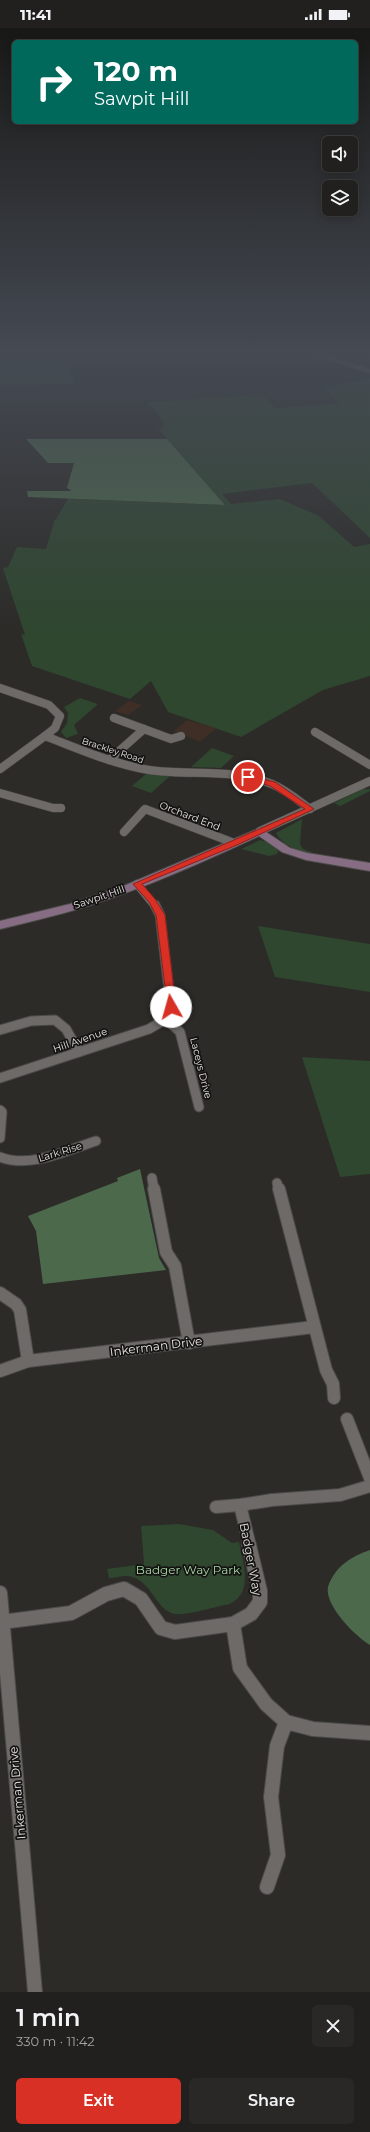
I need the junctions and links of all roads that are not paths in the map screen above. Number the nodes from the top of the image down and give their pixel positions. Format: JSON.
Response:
{"nodes":[{"id":1,"x":0,"y":688,"type":"edge"},
{"id":2,"x":114,"y":718,"type":"dead end"},
{"id":3,"x":144,"y":729,"type":"junction"},
{"id":4,"x":315,"y":732,"type":"dead end"},
{"id":5,"x":45,"y":736,"type":"junction"},
{"id":6,"x":181,"y":736,"type":"dead end"},
{"id":7,"x":109,"y":760,"type":"junction"},
{"id":8,"x":370,"y":765,"type":"edge"},
{"id":9,"x":0,"y":769,"type":"edge"},
{"id":10,"x":370,"y":781,"type":"edge"},
{"id":11,"x":0,"y":793,"type":"edge"},
{"id":12,"x":61,"y":808,"type":"dead end"},
{"id":13,"x":310,"y":809,"type":"junction"},
{"id":14,"x":260,"y":831,"type":"junction"},
{"id":15,"x":124,"y":832,"type":"dead end"},
{"id":16,"x":234,"y":843,"type":"junction"},
{"id":17,"x":370,"y":866,"type":"edge"},
{"id":18,"x":137,"y":884,"type":"junction"},
{"id":19,"x":0,"y":925,"type":"edge"},
{"id":20,"x":166,"y":1019,"type":"junction"},
{"id":21,"x":0,"y":1030,"type":"edge"},
{"id":22,"x":79,"y":1052,"type":"junction"},
{"id":23,"x":0,"y":1078,"type":"edge"},
{"id":24,"x":199,"y":1107,"type":"dead end"},
{"id":25,"x":0,"y":1110,"type":"edge"},
{"id":26,"x":0,"y":1138,"type":"edge"},
{"id":27,"x":96,"y":1141,"type":"dead end"},
{"id":28,"x":0,"y":1157,"type":"edge"},
{"id":29,"x":152,"y":1178,"type":"dead end"},
{"id":30,"x":276,"y":1183,"type":"dead end"},
{"id":31,"x":0,"y":1293,"type":"edge"},
{"id":32,"x":314,"y":1326,"type":"junction"},
{"id":33,"x":189,"y":1343,"type":"junction"},
{"id":34,"x":28,"y":1361,"type":"junction"},
{"id":35,"x":0,"y":1371,"type":"edge"},
{"id":36,"x":334,"y":1398,"type":"dead end"},
{"id":37,"x":347,"y":1418,"type":"dead end"},
{"id":38,"x":370,"y":1478,"type":"edge"},
{"id":39,"x":370,"y":1486,"type":"edge"},
{"id":40,"x":240,"y":1505,"type":"junction"},
{"id":41,"x":216,"y":1507,"type":"dead end"},
{"id":42,"x":0,"y":1593,"type":"edge"},
{"id":43,"x":2,"y":1622,"type":"junction"},
{"id":44,"x":233,"y":1624,"type":"junction"},
{"id":45,"x":286,"y":1722,"type":"junction"},
{"id":46,"x":370,"y":1733,"type":"edge"},
{"id":47,"x":267,"y":1886,"type":"dead end"},
{"id":48,"x":35,"y":1992,"type":"edge"}],
"edges":[{"from":1,"to":5,"type":"street"},
{"from":2,"to":3,"type":"street"},
{"from":3,"to":6,"type":"street"},
{"from":3,"to":7,"type":"street"},
{"from":4,"to":8,"type":"street"},
{"from":5,"to":7,"type":"street","name":"Brackley Road"},
{"from":5,"to":9,"type":"street"},
{"from":7,"to":13,"type":"street","name":"Brackley Road"},
{"from":10,"to":13,"type":"street"},
{"from":11,"to":12,"type":"street"},
{"from":13,"to":14,"type":"street"},
{"from":14,"to":16,"type":"street","name":"Sawpit Hill"},
{"from":14,"to":17,"type":"street"},
{"from":15,"to":16,"type":"street","name":"Orchard End"},
{"from":16,"to":18,"type":"street","name":"Sawpit Hill"},
{"from":18,"to":19,"type":"street","name":"Sawpit Hill"},
{"from":18,"to":20,"type":"street"},
{"from":20,"to":22,"type":"street","name":"Hill Avenue"},
{"from":20,"to":24,"type":"street","name":"Laceys Drive"},
{"from":21,"to":22,"type":"street"},
{"from":22,"to":23,"type":"street","name":"Hill Avenue"},
{"from":25,"to":26,"type":"street"},
{"from":27,"to":28,"type":"street","name":"Lark Rise"},
{"from":29,"to":33,"type":"street"},
{"from":30,"to":32,"type":"street"},
{"from":31,"to":34,"type":"street"},
{"from":32,"to":33,"type":"street","name":"Inkerman Drive"},
{"from":32,"to":36,"type":"street"},
{"from":33,"to":34,"type":"street","name":"Inkerman Drive"},
{"from":34,"to":35,"type":"street","name":"Inkerman Drive"},
{"from":37,"to":38,"type":"street"},
{"from":39,"to":40,"type":"street"},
{"from":40,"to":41,"type":"street"},
{"from":40,"to":44,"type":"street","name":"Badger Way"},
{"from":42,"to":43,"type":"street","name":"Inkerman Drive"},
{"from":43,"to":44,"type":"street","name":"Badger Way"},
{"from":43,"to":48,"type":"street","name":"Inkerman Drive"},
{"from":44,"to":45,"type":"street"},
{"from":45,"to":46,"type":"street"},
{"from":45,"to":47,"type":"street"}]}
